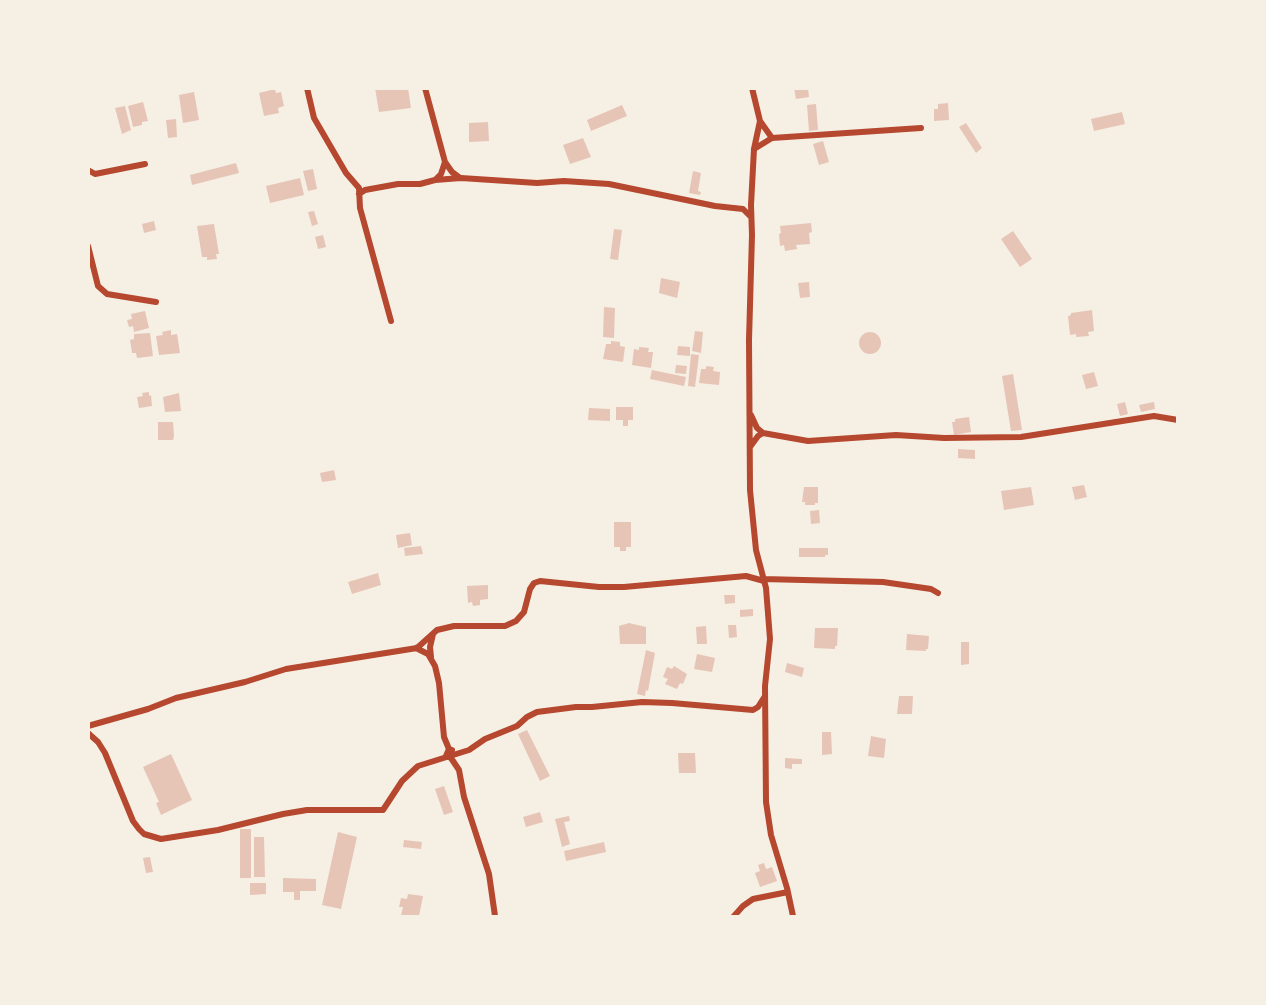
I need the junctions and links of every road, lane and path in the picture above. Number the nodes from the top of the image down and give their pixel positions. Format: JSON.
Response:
{"nodes":[{"id":1,"x":307,"y":88,"type":"edge"},
{"id":2,"x":425,"y":88,"type":"edge"},
{"id":3,"x":752,"y":88,"type":"edge"},
{"id":4,"x":760,"y":120,"type":"junction"},
{"id":5,"x":921,"y":128,"type":"dead end"},
{"id":6,"x":772,"y":138,"type":"junction"},
{"id":7,"x":754,"y":149,"type":"junction"},
{"id":8,"x":445,"y":162,"type":"junction"},
{"id":9,"x":145,"y":164,"type":"dead end"},
{"id":10,"x":91,"y":174,"type":"edge"},
{"id":11,"x":461,"y":178,"type":"junction"},
{"id":12,"x":435,"y":180,"type":"junction"},
{"id":13,"x":361,"y":191,"type":"junction"},
{"id":14,"x":751,"y":205,"type":"junction"},
{"id":15,"x":743,"y":209,"type":"junction"},
{"id":16,"x":751,"y":217,"type":"junction"},
{"id":17,"x":88,"y":246,"type":"edge"},
{"id":18,"x":156,"y":302,"type":"dead end"},
{"id":19,"x":391,"y":321,"type":"dead end"},
{"id":20,"x":749,"y":412,"type":"junction"},
{"id":21,"x":1178,"y":420,"type":"edge"},
{"id":22,"x":763,"y":433,"type":"junction"},
{"id":23,"x":750,"y":447,"type":"junction"},
{"id":24,"x":760,"y":567,"type":"junction"},
{"id":25,"x":753,"y":576,"type":"junction"},
{"id":26,"x":764,"y":580,"type":"junction"},
{"id":27,"x":938,"y":593,"type":"dead end"},
{"id":28,"x":433,"y":634,"type":"junction"},
{"id":29,"x":415,"y":648,"type":"junction"},
{"id":30,"x":431,"y":657,"type":"junction"},
{"id":31,"x":765,"y":696,"type":"junction"},
{"id":32,"x":753,"y":710,"type":"junction"},
{"id":33,"x":766,"y":717,"type":"junction"},
{"id":34,"x":88,"y":726,"type":"edge"},
{"id":35,"x":88,"y":734,"type":"edge"},
{"id":36,"x":448,"y":752,"type":"junction"},
{"id":37,"x":788,"y":892,"type":"junction"},
{"id":38,"x":495,"y":916,"type":"edge"},
{"id":39,"x":734,"y":916,"type":"edge"},
{"id":40,"x":793,"y":916,"type":"edge"}],
"edges":[{"from":1,"to":13,"type":"street"},
{"from":2,"to":8,"type":"street"},
{"from":3,"to":4,"type":"street"},
{"from":4,"to":6,"type":"street"},
{"from":4,"to":7,"type":"street"},
{"from":5,"to":6,"type":"street"},
{"from":6,"to":7,"type":"street"},
{"from":7,"to":14,"type":"street"},
{"from":8,"to":11,"type":"street"},
{"from":8,"to":12,"type":"street"},
{"from":9,"to":10,"type":"street"},
{"from":11,"to":12,"type":"street"},
{"from":11,"to":15,"type":"street"},
{"from":12,"to":13,"type":"street"},
{"from":13,"to":19,"type":"street"},
{"from":14,"to":15,"type":"street"},
{"from":14,"to":16,"type":"street"},
{"from":15,"to":16,"type":"street"},
{"from":16,"to":20,"type":"street"},
{"from":17,"to":18,"type":"street"},
{"from":20,"to":22,"type":"street"},
{"from":20,"to":23,"type":"street"},
{"from":21,"to":22,"type":"street"},
{"from":22,"to":23,"type":"street"},
{"from":23,"to":24,"type":"street"},
{"from":24,"to":25,"type":"street"},
{"from":24,"to":26,"type":"street"},
{"from":25,"to":26,"type":"street"},
{"from":25,"to":28,"type":"street"},
{"from":26,"to":27,"type":"street"},
{"from":26,"to":31,"type":"street"},
{"from":28,"to":29,"type":"street"},
{"from":28,"to":30,"type":"street"},
{"from":29,"to":30,"type":"street"},
{"from":29,"to":34,"type":"street"},
{"from":30,"to":36,"type":"street"},
{"from":31,"to":32,"type":"street"},
{"from":31,"to":33,"type":"street"},
{"from":32,"to":33,"type":"street"},
{"from":32,"to":36,"type":"street"},
{"from":33,"to":37,"type":"street"},
{"from":35,"to":36,"type":"street"},
{"from":36,"to":38,"type":"street"},
{"from":37,"to":39,"type":"street"},
{"from":37,"to":40,"type":"street"}]}
